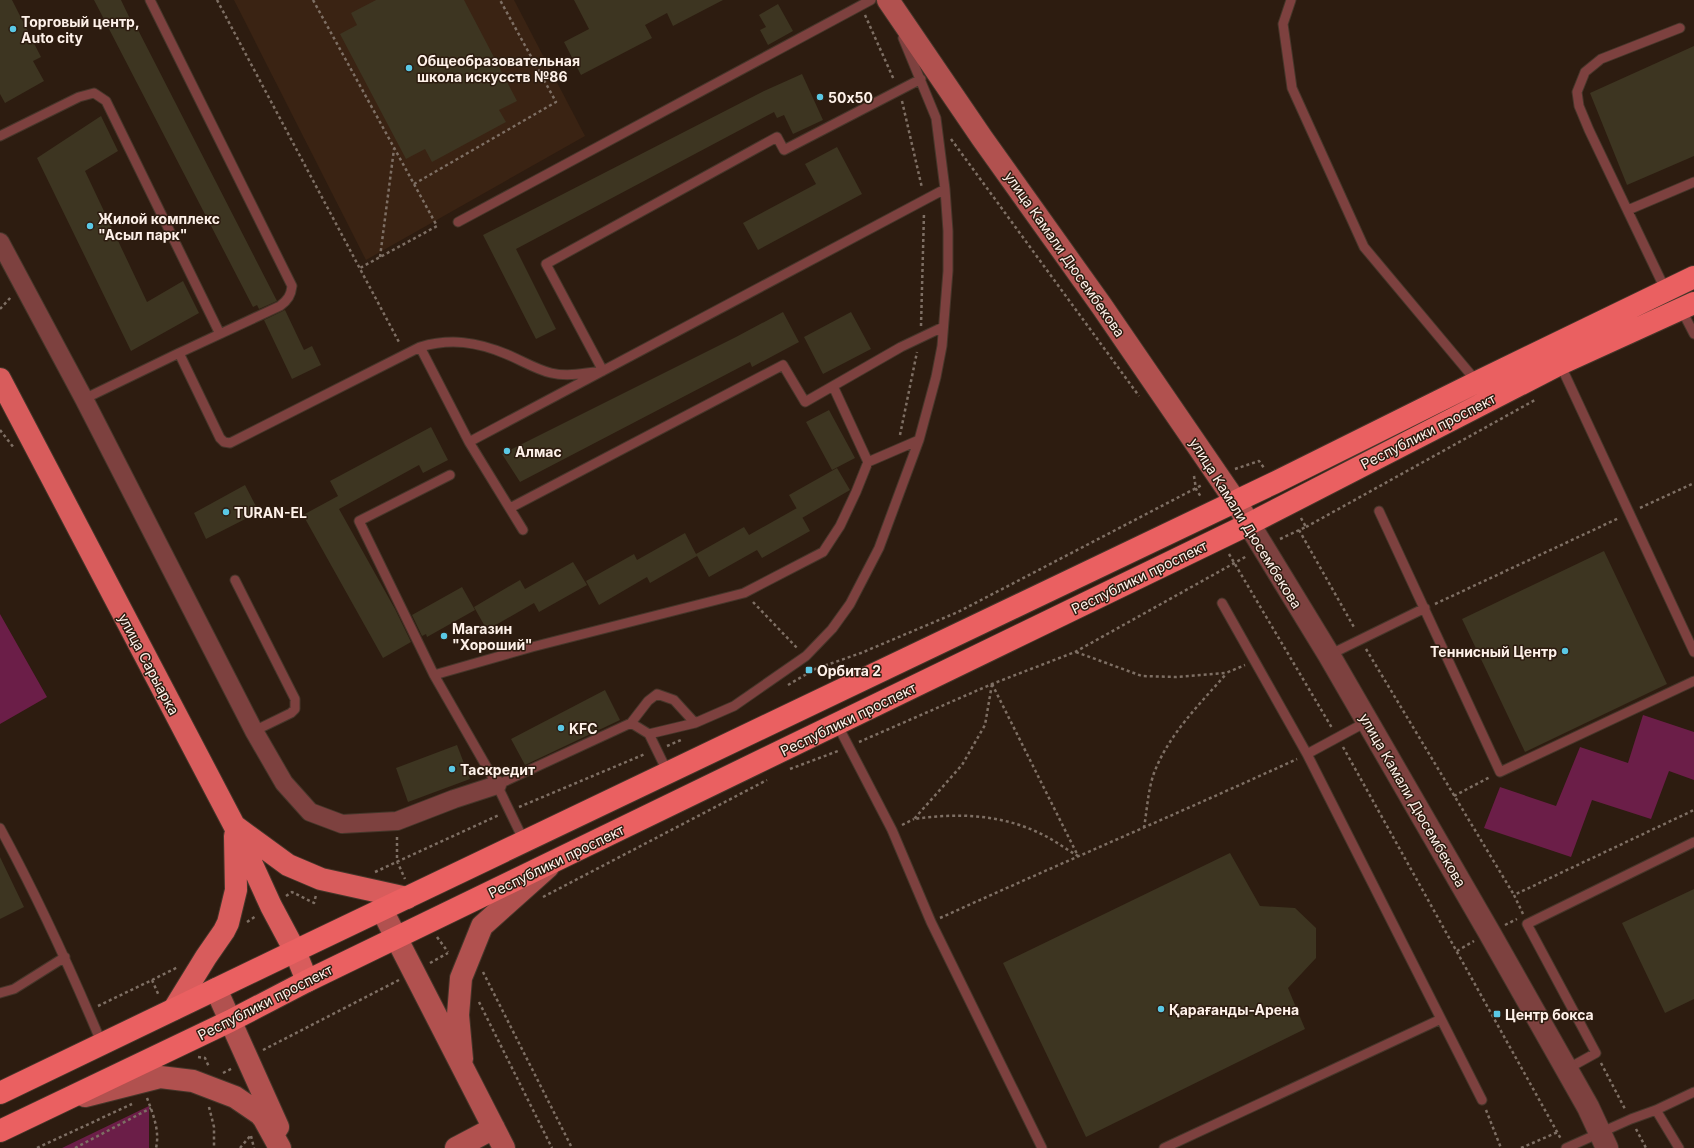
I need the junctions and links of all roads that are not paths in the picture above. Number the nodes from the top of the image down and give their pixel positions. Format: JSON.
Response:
{"nodes":[{"id":1,"x":150,"y":0,"type":"edge"},
{"id":2,"x":871,"y":0,"type":"edge"},
{"id":3,"x":887,"y":0,"type":"edge"},
{"id":4,"x":1291,"y":0,"type":"edge"},
{"id":5,"x":1680,"y":28,"type":"dead end"},
{"id":6,"x":921,"y":79,"type":"junction"},
{"id":7,"x":0,"y":136,"type":"edge"},
{"id":8,"x":1694,"y":182,"type":"edge"},
{"id":9,"x":945,"y":189,"type":"junction"},
{"id":10,"x":1628,"y":210,"type":"junction"},
{"id":11,"x":458,"y":222,"type":"dead end"},
{"id":12,"x":0,"y":242,"type":"edge"},
{"id":13,"x":1694,"y":277,"type":"edge"},
{"id":14,"x":1666,"y":291,"type":"junction"},
{"id":15,"x":1687,"y":306,"type":"edge"},
{"id":16,"x":943,"y":327,"type":"junction"},
{"id":17,"x":220,"y":334,"type":"junction"},
{"id":18,"x":1694,"y":334,"type":"edge"},
{"id":19,"x":420,"y":347,"type":"junction"},
{"id":20,"x":179,"y":354,"type":"junction"},
{"id":21,"x":1560,"y":364,"type":"junction"},
{"id":22,"x":603,"y":371,"type":"junction"},
{"id":23,"x":0,"y":379,"type":"edge"},
{"id":24,"x":1477,"y":382,"type":"junction"},
{"id":25,"x":833,"y":386,"type":"junction"},
{"id":26,"x":84,"y":399,"type":"junction"},
{"id":27,"x":919,"y":440,"type":"junction"},
{"id":28,"x":469,"y":442,"type":"junction"},
{"id":29,"x":868,"y":462,"type":"junction"},
{"id":30,"x":450,"y":475,"type":"dead end"},
{"id":31,"x":1236,"y":502,"type":"junction"},
{"id":32,"x":510,"y":508,"type":"junction"},
{"id":33,"x":1379,"y":511,"type":"dead end"},
{"id":34,"x":1249,"y":524,"type":"junction"},
{"id":35,"x":523,"y":530,"type":"dead end"},
{"id":36,"x":235,"y":580,"type":"dead end"},
{"id":37,"x":1222,"y":603,"type":"dead end"},
{"id":38,"x":1425,"y":608,"type":"junction"},
{"id":39,"x":1694,"y":652,"type":"edge"},
{"id":40,"x":1329,"y":655,"type":"junction"},
{"id":41,"x":434,"y":675,"type":"junction"},
{"id":42,"x":1694,"y":681,"type":"edge"},
{"id":43,"x":1368,"y":721,"type":"junction"},
{"id":44,"x":631,"y":723,"type":"junction"},
{"id":45,"x":695,"y":723,"type":"junction"},
{"id":46,"x":836,"y":724,"type":"junction"},
{"id":47,"x":254,"y":731,"type":"junction"},
{"id":48,"x":649,"y":734,"type":"junction"},
{"id":49,"x":1307,"y":754,"type":"junction"},
{"id":50,"x":668,"y":773,"type":"junction"},
{"id":51,"x":497,"y":785,"type":"junction"},
{"id":52,"x":235,"y":827,"type":"junction"},
{"id":53,"x":0,"y":828,"type":"edge"},
{"id":54,"x":524,"y":842,"type":"junction"},
{"id":55,"x":1694,"y":842,"type":"edge"},
{"id":56,"x":554,"y":862,"type":"junction"},
{"id":57,"x":407,"y":898,"type":"junction"},
{"id":58,"x":382,"y":910,"type":"junction"},
{"id":59,"x":396,"y":938,"type":"junction"},
{"id":60,"x":295,"y":951,"type":"junction"},
{"id":61,"x":65,"y":957,"type":"junction"},
{"id":62,"x":307,"y":981,"type":"junction"},
{"id":63,"x":216,"y":989,"type":"junction"},
{"id":64,"x":0,"y":993,"type":"edge"},
{"id":65,"x":174,"y":1009,"type":"junction"},
{"id":66,"x":1441,"y":1019,"type":"junction"},
{"id":67,"x":230,"y":1021,"type":"junction"},
{"id":68,"x":102,"y":1044,"type":"junction"},
{"id":69,"x":462,"y":1068,"type":"junction"},
{"id":70,"x":1567,"y":1069,"type":"junction"},
{"id":71,"x":1694,"y":1092,"type":"edge"},
{"id":72,"x":0,"y":1093,"type":"edge"},
{"id":73,"x":1482,"y":1100,"type":"road end"},
{"id":74,"x":59,"y":1103,"type":"junction"},
{"id":75,"x":1656,"y":1110,"type":"junction"},
{"id":76,"x":494,"y":1128,"type":"junction"},
{"id":77,"x":0,"y":1131,"type":"edge"},
{"id":78,"x":1604,"y":1141,"type":"edge"},
{"id":79,"x":280,"y":1148,"type":"edge"},
{"id":80,"x":288,"y":1148,"type":"edge"},
{"id":81,"x":456,"y":1148,"type":"edge"},
{"id":82,"x":504,"y":1148,"type":"edge"},
{"id":83,"x":1042,"y":1148,"type":"edge"},
{"id":84,"x":1164,"y":1148,"type":"edge"},
{"id":85,"x":1566,"y":1148,"type":"edge"},
{"id":86,"x":1679,"y":1148,"type":"edge"}],
"edges":[{"from":1,"to":17,"type":"lane"},
{"from":2,"to":11,"type":"lane"},
{"from":3,"to":6,"type":"lane"},
{"from":3,"to":31,"type":"main road","name":"улица Камали Дюсембекова"},
{"from":4,"to":24,"type":"lane"},
{"from":5,"to":10,"type":"lane"},
{"from":6,"to":9,"type":"lane"},
{"from":6,"to":22,"type":"lane"},
{"from":7,"to":17,"type":"lane"},
{"from":8,"to":10,"type":"lane"},
{"from":9,"to":16,"type":"lane"},
{"from":9,"to":22,"type":"lane"},
{"from":10,"to":14,"type":"lane"},
{"from":12,"to":26,"type":"street"},
{"from":13,"to":14,"type":"highway","name":"Республики проспект"},
{"from":14,"to":24,"type":"highway","name":"Республики проспект"},
{"from":15,"to":18,"type":"lane"},
{"from":15,"to":21,"type":"highway","name":"Республики проспект"},
{"from":16,"to":25,"type":"lane"},
{"from":16,"to":27,"type":"lane"},
{"from":17,"to":20,"type":"lane"},
{"from":19,"to":20,"type":"lane"},
{"from":19,"to":22,"type":"lane"},
{"from":19,"to":28,"type":"lane"},
{"from":20,"to":26,"type":"lane"},
{"from":21,"to":34,"type":"highway","name":"Республики проспект"},
{"from":21,"to":39,"type":"lane"},
{"from":22,"to":28,"type":"lane"},
{"from":23,"to":52,"type":"main road","name":"улица Сарыарка"},
{"from":24,"to":31,"type":"highway","name":"Республики проспект"},
{"from":25,"to":29,"type":"lane"},
{"from":25,"to":32,"type":"lane"},
{"from":26,"to":47,"type":"street"},
{"from":27,"to":29,"type":"lane"},
{"from":27,"to":45,"type":"lane"},
{"from":28,"to":32,"type":"lane"},
{"from":29,"to":41,"type":"lane"},
{"from":30,"to":41,"type":"lane"},
{"from":31,"to":34,"type":"main road","name":"улица Камали Дюсембекова"},
{"from":31,"to":50,"type":"highway","name":"Республики проспект"},
{"from":32,"to":35,"type":"lane"},
{"from":33,"to":38,"type":"lane"},
{"from":34,"to":40,"type":"street","name":"улица Камали Дюсембекова"},
{"from":34,"to":46,"type":"highway","name":"Республики проспект"},
{"from":36,"to":47,"type":"lane"},
{"from":37,"to":49,"type":"lane"},
{"from":38,"to":40,"type":"lane"},
{"from":38,"to":42,"type":"lane"},
{"from":40,"to":43,"type":"street","name":"улица Камали Дюсембекова"},
{"from":41,"to":51,"type":"lane"},
{"from":43,"to":49,"type":"lane"},
{"from":43,"to":70,"type":"street","name":"улица Камали Дюсембекова"},
{"from":44,"to":45,"type":"lane"},
{"from":44,"to":48,"type":"lane"},
{"from":44,"to":51,"type":"lane"},
{"from":45,"to":48,"type":"lane"},
{"from":46,"to":56,"type":"highway","name":"Республики проспект"},
{"from":46,"to":83,"type":"lane"},
{"from":47,"to":51,"type":"street"},
{"from":48,"to":50,"type":"lane"},
{"from":49,"to":66,"type":"lane"},
{"from":50,"to":54,"type":"highway","name":"Республики проспект"},
{"from":51,"to":54,"type":"lane"},
{"from":52,"to":57,"type":"main road"},
{"from":52,"to":60,"type":"main road","name":"улица Сарыарка"},
{"from":52,"to":65,"type":"main road"},
{"from":53,"to":61,"type":"lane"},
{"from":54,"to":57,"type":"highway","name":"Республики проспект"},
{"from":55,"to":70,"type":"lane"},
{"from":56,"to":59,"type":"highway","name":"Республики проспект"},
{"from":56,"to":69,"type":"main road"},
{"from":57,"to":58,"type":"highway","name":"Республики проспект"},
{"from":58,"to":59,"type":"main road"},
{"from":58,"to":60,"type":"highway","name":"Республики проспект"},
{"from":59,"to":62,"type":"highway","name":"Республики проспект"},
{"from":59,"to":69,"type":"main road"},
{"from":60,"to":62,"type":"main road","name":"улица Сарыарка"},
{"from":60,"to":63,"type":"highway","name":"Республики проспект"},
{"from":61,"to":64,"type":"lane"},
{"from":61,"to":68,"type":"lane"},
{"from":62,"to":67,"type":"highway","name":"Республики проспект"},
{"from":63,"to":65,"type":"highway","name":"Республики проспект"},
{"from":63,"to":67,"type":"main road"},
{"from":65,"to":68,"type":"highway","name":"Республики проспект"},
{"from":66,"to":73,"type":"lane"},
{"from":66,"to":84,"type":"lane"},
{"from":67,"to":74,"type":"highway","name":"Республики проспект"},
{"from":67,"to":80,"type":"main road"},
{"from":68,"to":72,"type":"highway","name":"Республики проспект"},
{"from":69,"to":76,"type":"main road"},
{"from":70,"to":78,"type":"street","name":"улица Камали Дюсембекова"},
{"from":71,"to":75,"type":"lane"},
{"from":74,"to":77,"type":"highway","name":"Республики проспект"},
{"from":74,"to":79,"type":"main road"},
{"from":75,"to":78,"type":"lane"},
{"from":75,"to":86,"type":"lane"},
{"from":76,"to":81,"type":"main road"},
{"from":76,"to":82,"type":"main road"},
{"from":78,"to":85,"type":"lane"}]}
